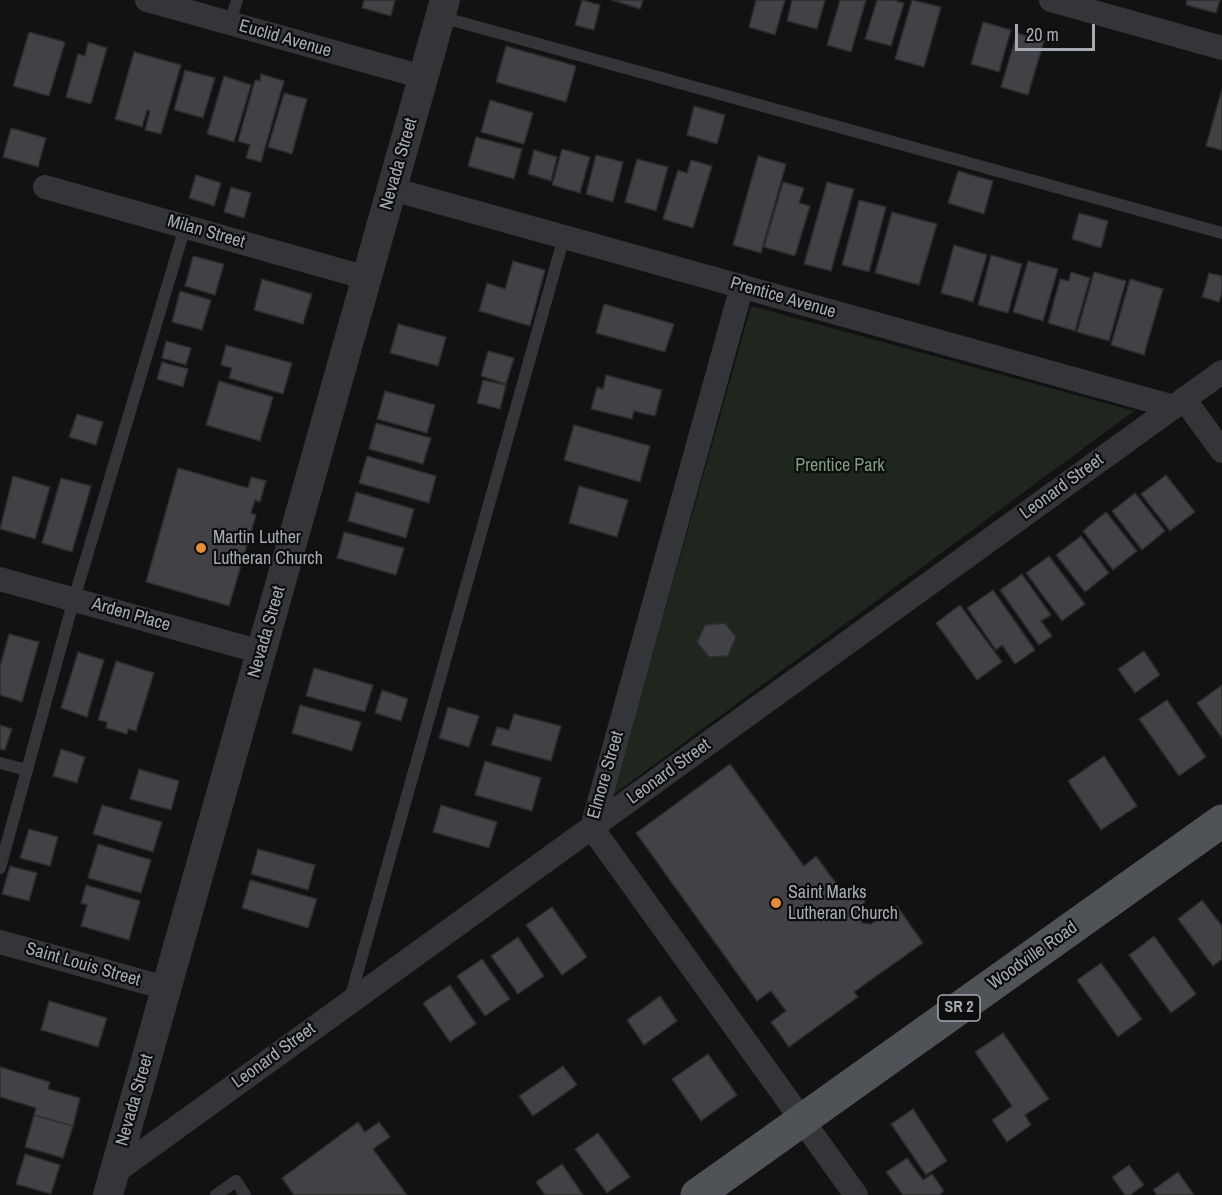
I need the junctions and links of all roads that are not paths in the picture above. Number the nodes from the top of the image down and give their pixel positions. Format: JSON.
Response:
{"nodes":[{"id":1,"x":147,"y":0,"type":"edge"},
{"id":2,"x":237,"y":0,"type":"edge"},
{"id":3,"x":1052,"y":0,"type":"edge"},
{"id":4,"x":442,"y":8,"type":"edge"},
{"id":5,"x":230,"y":23,"type":"junction"},
{"id":6,"x":1222,"y":48,"type":"edge"},
{"id":7,"x":423,"y":77,"type":"junction"},
{"id":8,"x":45,"y":187,"type":"dead end"},
{"id":9,"x":392,"y":189,"type":"junction"},
{"id":10,"x":185,"y":227,"type":"junction"},
{"id":11,"x":1222,"y":233,"type":"edge"},
{"id":12,"x":564,"y":237,"type":"junction"},
{"id":13,"x":367,"y":278,"type":"junction"},
{"id":14,"x":742,"y":286,"type":"junction"},
{"id":15,"x":1222,"y":372,"type":"edge"},
{"id":16,"x":1179,"y":403,"type":"junction"},
{"id":17,"x":1222,"y":451,"type":"edge"},
{"id":18,"x":0,"y":579,"type":"edge"},
{"id":19,"x":74,"y":600,"type":"junction"},
{"id":20,"x":261,"y":652,"type":"junction"},
{"id":21,"x":0,"y":763,"type":"edge"},
{"id":22,"x":27,"y":770,"type":"junction"},
{"id":23,"x":1222,"y":821,"type":"edge"},
{"id":24,"x":592,"y":828,"type":"junction"},
{"id":25,"x":0,"y":868,"type":"edge"},
{"id":26,"x":0,"y":942,"type":"edge"},
{"id":27,"x":166,"y":988,"type":"junction"},
{"id":28,"x":349,"y":1003,"type":"junction"},
{"id":29,"x":802,"y":1119,"type":"junction"},
{"id":30,"x":111,"y":1183,"type":"edge"},
{"id":31,"x":216,"y":1195,"type":"edge"},
{"id":32,"x":245,"y":1195,"type":"edge"},
{"id":33,"x":697,"y":1195,"type":"edge"},
{"id":34,"x":855,"y":1195,"type":"edge"}],
"edges":[{"from":1,"to":5,"type":"street","name":"Euclid Avenue"},
{"from":2,"to":5,"type":"lane"},
{"from":3,"to":6,"type":"street"},
{"from":4,"to":7,"type":"street","name":"Nevada Street"},
{"from":4,"to":11,"type":"lane"},
{"from":5,"to":7,"type":"street","name":"Euclid Avenue"},
{"from":7,"to":9,"type":"street","name":"Nevada Street"},
{"from":8,"to":10,"type":"street","name":"Milan Street"},
{"from":9,"to":12,"type":"street","name":"Prentice Avenue"},
{"from":9,"to":13,"type":"street","name":"Nevada Street"},
{"from":10,"to":13,"type":"street","name":"Milan Street"},
{"from":10,"to":19,"type":"lane"},
{"from":12,"to":14,"type":"street","name":"Prentice Avenue"},
{"from":12,"to":28,"type":"lane"},
{"from":13,"to":20,"type":"street","name":"Nevada Street"},
{"from":14,"to":16,"type":"street","name":"Prentice Avenue"},
{"from":14,"to":24,"type":"street","name":"Elmore Street"},
{"from":15,"to":16,"type":"street","name":"Leonard Street"},
{"from":16,"to":17,"type":"street"},
{"from":16,"to":24,"type":"street","name":"Leonard Street"},
{"from":18,"to":19,"type":"street","name":"Arden Place"},
{"from":19,"to":20,"type":"street","name":"Arden Place"},
{"from":19,"to":22,"type":"lane"},
{"from":20,"to":27,"type":"street","name":"Nevada Street"},
{"from":21,"to":22,"type":"lane"},
{"from":22,"to":25,"type":"lane"},
{"from":23,"to":29,"type":"main road","name":"Woodville Road","number":"SR 2"},
{"from":24,"to":28,"type":"street","name":"Leonard Street"},
{"from":24,"to":29,"type":"street","name":"Elmore Street"},
{"from":26,"to":27,"type":"street","name":"Saint Louis Street"},
{"from":27,"to":30,"type":"street","name":"Nevada Street"},
{"from":28,"to":30,"type":"street","name":"Leonard Street"},
{"from":29,"to":33,"type":"main road","name":"Woodville Road","number":"SR 2"},
{"from":29,"to":34,"type":"street","name":"Elmore Street"},
{"from":31,"to":32,"type":"lane"}]}
